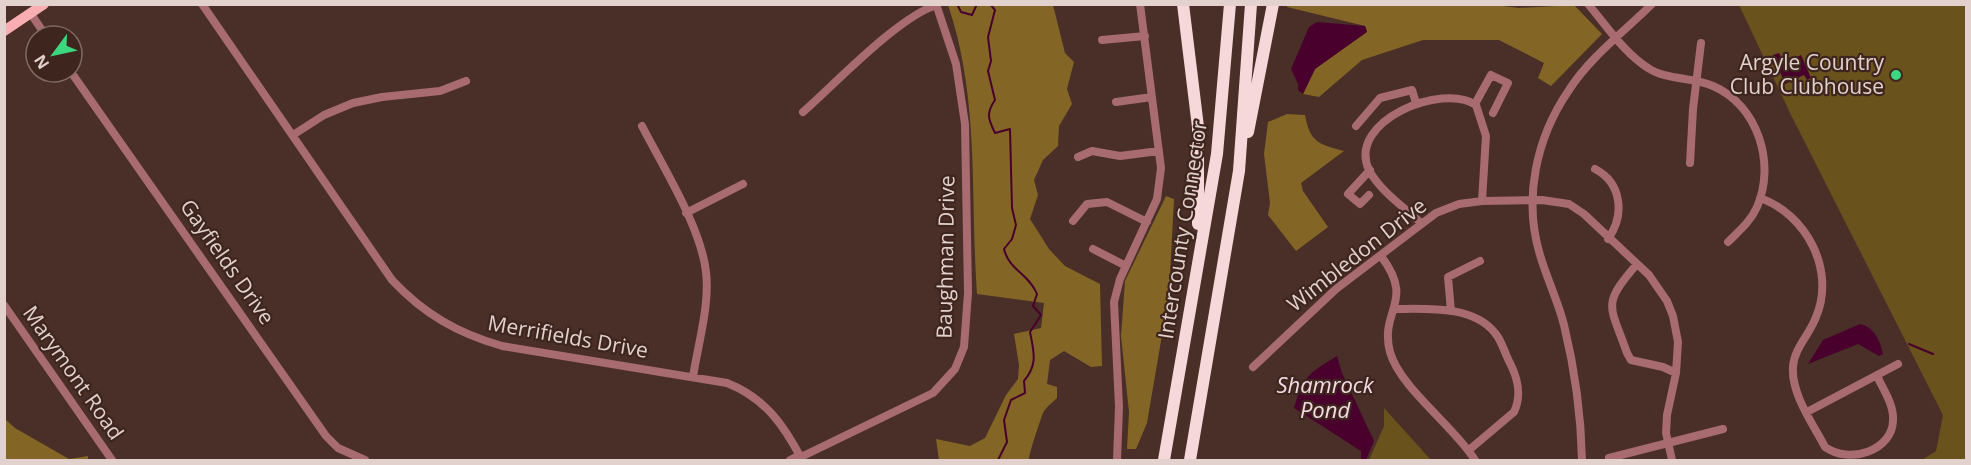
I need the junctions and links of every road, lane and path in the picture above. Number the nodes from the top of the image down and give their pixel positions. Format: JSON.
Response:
{"nodes":[{"id":1,"x":44,"y":4,"type":"edge"},
{"id":2,"x":202,"y":4,"type":"edge"},
{"id":3,"x":1140,"y":4,"type":"edge"},
{"id":4,"x":1183,"y":4,"type":"edge"},
{"id":5,"x":1230,"y":4,"type":"edge"},
{"id":6,"x":1251,"y":4,"type":"edge"},
{"id":7,"x":1273,"y":4,"type":"edge"},
{"id":8,"x":1588,"y":4,"type":"edge"},
{"id":9,"x":1652,"y":4,"type":"edge"},
{"id":10,"x":936,"y":5,"type":"edge"},
{"id":11,"x":31,"y":14,"type":"junction"},
{"id":12,"x":38,"y":24,"type":"edge"},
{"id":13,"x":4,"y":31,"type":"edge"},
{"id":14,"x":1145,"y":36,"type":"junction"},
{"id":15,"x":1618,"y":38,"type":"junction"},
{"id":16,"x":1102,"y":40,"type":"dead end"},
{"id":17,"x":1701,"y":43,"type":"dead end"},
{"id":18,"x":466,"y":81,"type":"dead end"},
{"id":19,"x":1698,"y":81,"type":"junction"},
{"id":20,"x":79,"y":84,"type":"edge"},
{"id":21,"x":1152,"y":97,"type":"junction"},
{"id":22,"x":1116,"y":102,"type":"dead end"},
{"id":23,"x":1416,"y":103,"type":"junction"},
{"id":24,"x":1475,"y":104,"type":"junction"},
{"id":25,"x":803,"y":112,"type":"dead end"},
{"id":26,"x":1493,"y":113,"type":"dead end"},
{"id":27,"x":642,"y":126,"type":"dead end"},
{"id":28,"x":1356,"y":126,"type":"dead end"},
{"id":29,"x":293,"y":135,"type":"junction"},
{"id":30,"x":1159,"y":151,"type":"junction"},
{"id":31,"x":1078,"y":157,"type":"dead end"},
{"id":32,"x":1690,"y":163,"type":"dead end"},
{"id":33,"x":1595,"y":169,"type":"dead end"},
{"id":34,"x":1370,"y":170,"type":"junction"},
{"id":35,"x":1239,"y":171,"type":"junction"},
{"id":36,"x":743,"y":184,"type":"dead end"},
{"id":37,"x":1369,"y":195,"type":"dead end"},
{"id":38,"x":1760,"y":198,"type":"junction"},
{"id":39,"x":1533,"y":200,"type":"junction"},
{"id":40,"x":1482,"y":201,"type":"junction"},
{"id":41,"x":686,"y":213,"type":"junction"},
{"id":42,"x":1073,"y":221,"type":"dead end"},
{"id":43,"x":1147,"y":222,"type":"junction"},
{"id":44,"x":1421,"y":223,"type":"junction"},
{"id":45,"x":1608,"y":239,"type":"junction"},
{"id":46,"x":1728,"y":242,"type":"dead end"},
{"id":47,"x":1093,"y":249,"type":"dead end"},
{"id":48,"x":1198,"y":255,"type":"junction"},
{"id":49,"x":1381,"y":256,"type":"junction"},
{"id":50,"x":1480,"y":261,"type":"dead end"},
{"id":51,"x":1637,"y":264,"type":"junction"},
{"id":52,"x":1126,"y":266,"type":"junction"},
{"id":53,"x":4,"y":305,"type":"edge"},
{"id":54,"x":1394,"y":309,"type":"junction"},
{"id":55,"x":1451,"y":311,"type":"junction"},
{"id":56,"x":1898,"y":363,"type":"dead end"},
{"id":57,"x":1252,"y":367,"type":"dead end"},
{"id":58,"x":1676,"y":373,"type":"junction"},
{"id":59,"x":693,"y":376,"type":"junction"},
{"id":60,"x":1877,"y":376,"type":"junction"},
{"id":61,"x":1807,"y":412,"type":"junction"},
{"id":62,"x":1723,"y":429,"type":"dead end"},
{"id":63,"x":1667,"y":443,"type":"junction"},
{"id":64,"x":1469,"y":450,"type":"junction"},
{"id":65,"x":801,"y":458,"type":"edge"},
{"id":66,"x":1609,"y":458,"type":"dead end"},
{"id":67,"x":1624,"y":458,"type":"edge"},
{"id":68,"x":112,"y":460,"type":"edge"},
{"id":69,"x":365,"y":460,"type":"edge"},
{"id":70,"x":790,"y":460,"type":"edge"},
{"id":71,"x":1117,"y":460,"type":"edge"},
{"id":72,"x":1164,"y":460,"type":"edge"},
{"id":73,"x":1190,"y":460,"type":"edge"},
{"id":74,"x":1475,"y":460,"type":"edge"},
{"id":75,"x":1582,"y":460,"type":"edge"},
{"id":76,"x":1672,"y":460,"type":"edge"}],
"edges":[{"from":1,"to":11,"type":"main road"},
{"from":2,"to":29,"type":"street","name":"Merrifields Drive"},
{"from":3,"to":14,"type":"street"},
{"from":4,"to":48,"type":"highway"},
{"from":5,"to":48,"type":"highway","name":"Intercounty Connector"},
{"from":6,"to":35,"type":"highway","name":"Intercounty Connector"},
{"from":7,"to":35,"type":"highway"},
{"from":8,"to":15,"type":"street"},
{"from":9,"to":15,"type":"street"},
{"from":10,"to":25,"type":"street"},
{"from":10,"to":65,"type":"street","name":"Baughman Drive"},
{"from":11,"to":12,"type":"street"},
{"from":11,"to":13,"type":"main road"},
{"from":14,"to":16,"type":"street"},
{"from":14,"to":21,"type":"street"},
{"from":15,"to":19,"type":"street"},
{"from":15,"to":39,"type":"street"},
{"from":17,"to":19,"type":"street"},
{"from":18,"to":29,"type":"street"},
{"from":19,"to":32,"type":"street"},
{"from":19,"to":38,"type":"street"},
{"from":20,"to":69,"type":"street","name":"Gayfields Drive"},
{"from":21,"to":22,"type":"street"},
{"from":21,"to":30,"type":"street"},
{"from":23,"to":24,"type":"street"},
{"from":23,"to":28,"type":"street"},
{"from":23,"to":34,"type":"street"},
{"from":24,"to":26,"type":"street"},
{"from":24,"to":40,"type":"street"},
{"from":27,"to":41,"type":"street"},
{"from":29,"to":59,"type":"street","name":"Merrifields Drive"},
{"from":30,"to":31,"type":"street"},
{"from":30,"to":43,"type":"street"},
{"from":33,"to":45,"type":"street"},
{"from":34,"to":37,"type":"street"},
{"from":34,"to":44,"type":"street"},
{"from":35,"to":73,"type":"highway","name":"Intercounty Connector"},
{"from":36,"to":41,"type":"street"},
{"from":38,"to":46,"type":"street"},
{"from":38,"to":61,"type":"street"},
{"from":39,"to":40,"type":"street","name":"Wimbledon Drive"},
{"from":39,"to":45,"type":"street","name":"Wimbledon Drive"},
{"from":39,"to":75,"type":"street"},
{"from":40,"to":44,"type":"street","name":"Wimbledon Drive"},
{"from":41,"to":59,"type":"street"},
{"from":42,"to":43,"type":"street"},
{"from":43,"to":52,"type":"street"},
{"from":44,"to":49,"type":"street","name":"Wimbledon Drive"},
{"from":45,"to":51,"type":"street","name":"Wimbledon Drive"},
{"from":47,"to":52,"type":"street"},
{"from":48,"to":72,"type":"highway","name":"Intercounty Connector"},
{"from":49,"to":54,"type":"street"},
{"from":49,"to":57,"type":"street","name":"Wimbledon Drive"},
{"from":50,"to":55,"type":"street"},
{"from":51,"to":58,"type":"street","name":"Wimbledon Drive"},
{"from":51,"to":58,"type":"street"},
{"from":52,"to":71,"type":"street"},
{"from":53,"to":68,"type":"street","name":"Marymont Road"},
{"from":54,"to":55,"type":"street"},
{"from":54,"to":64,"type":"street"},
{"from":55,"to":64,"type":"street"},
{"from":56,"to":60,"type":"street"},
{"from":58,"to":63,"type":"street","name":"Wimbledon Drive"},
{"from":59,"to":65,"type":"street","name":"Merrifields Drive"},
{"from":60,"to":61,"type":"street"},
{"from":60,"to":61,"type":"street"},
{"from":62,"to":63,"type":"street"},
{"from":63,"to":67,"type":"street"},
{"from":63,"to":76,"type":"street","name":"Wimbledon Drive"},
{"from":64,"to":74,"type":"street"},
{"from":65,"to":70,"type":"street","name":"Baughman Drive"},
{"from":66,"to":67,"type":"street"}]}
